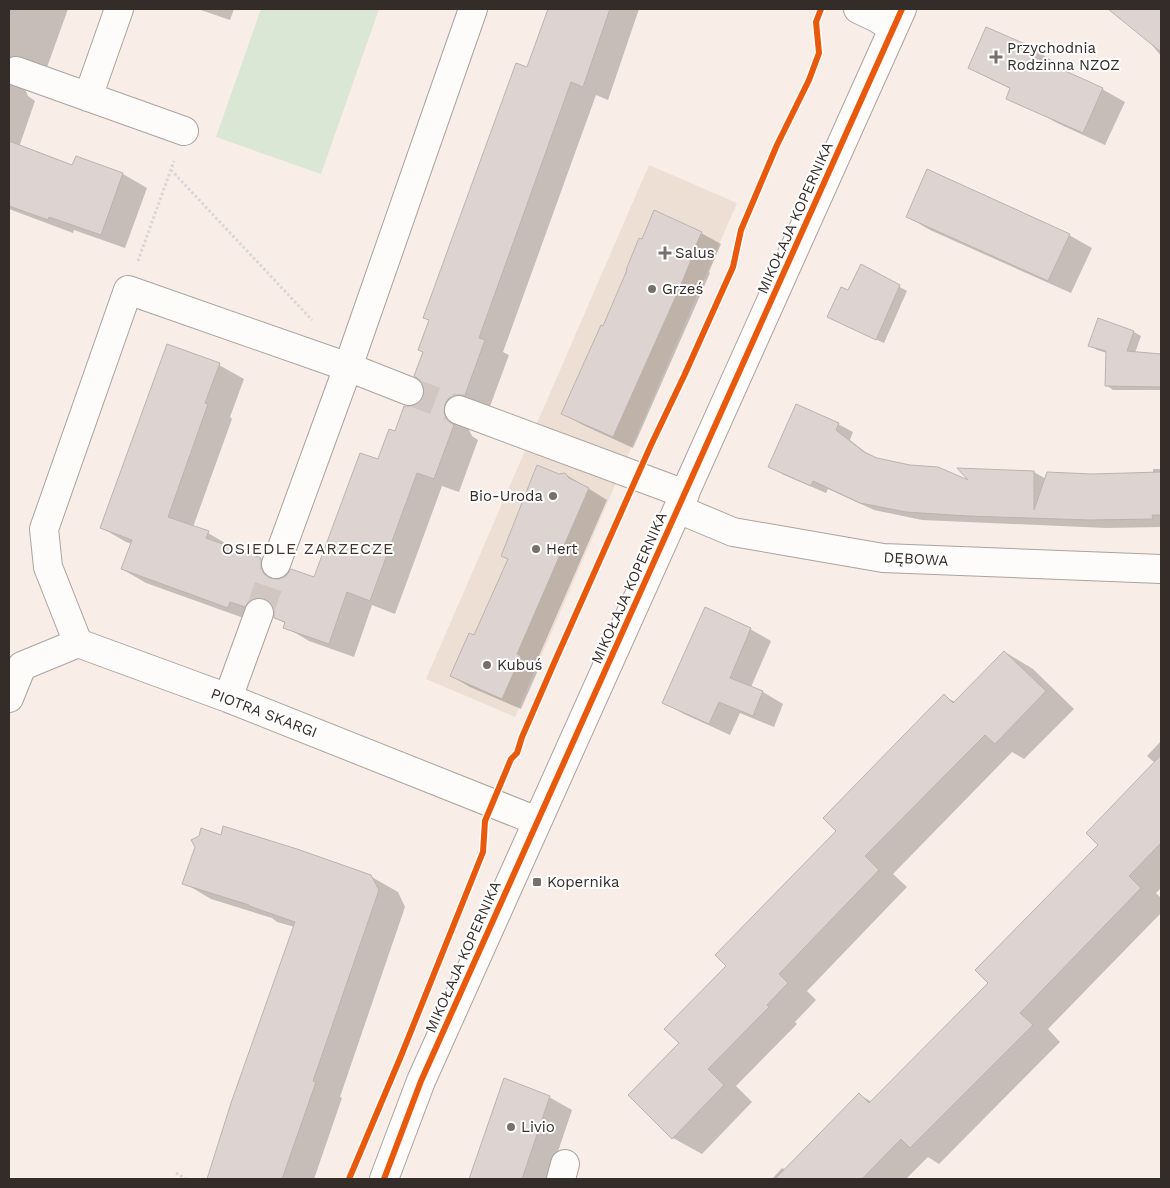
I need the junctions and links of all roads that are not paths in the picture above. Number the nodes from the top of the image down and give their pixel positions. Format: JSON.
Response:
{"nodes":[{"id":1,"x":119,"y":9,"type":"edge"},
{"id":2,"x":473,"y":9,"type":"edge"},
{"id":3,"x":858,"y":9,"type":"edge"},
{"id":4,"x":897,"y":19,"type":"edge"},
{"id":5,"x":16,"y":72,"type":"dead end"},
{"id":6,"x":88,"y":97,"type":"junction"},
{"id":7,"x":184,"y":131,"type":"road end"},
{"id":8,"x":348,"y":367,"type":"junction"},
{"id":9,"x":409,"y":391,"type":"tunnel mouth"},
{"id":10,"x":459,"y":410,"type":"tunnel mouth"},
{"id":11,"x":682,"y":501,"type":"junction"},
{"id":12,"x":276,"y":564,"type":"tunnel mouth"},
{"id":13,"x":1161,"y":569,"type":"edge"},
{"id":14,"x":259,"y":613,"type":"tunnel mouth"},
{"id":15,"x":78,"y":643,"type":"junction"},
{"id":16,"x":9,"y":698,"type":"edge"},
{"id":17,"x":228,"y":698,"type":"junction"},
{"id":18,"x":537,"y":821,"type":"junction"},
{"id":19,"x":384,"y":1179,"type":"edge"}],
"edges":[{"from":1,"to":6,"type":"street"},
{"from":2,"to":8,"type":"street"},
{"from":3,"to":4,"type":"street"},
{"from":4,"to":11,"type":"street","name":"MIKOŁAJA KOPERNIKA"},
{"from":5,"to":6,"type":"street"},
{"from":6,"to":7,"type":"street"},
{"from":8,"to":9,"type":"street"},
{"from":8,"to":12,"type":"street"},
{"from":8,"to":15,"type":"street"},
{"from":10,"to":11,"type":"street","name":"DĘBOWA"},
{"from":11,"to":13,"type":"street","name":"DĘBOWA"},
{"from":11,"to":18,"type":"street","name":"MIKOŁAJA KOPERNIKA"},
{"from":14,"to":17,"type":"street"},
{"from":15,"to":16,"type":"street"},
{"from":15,"to":17,"type":"street","name":"PIOTRA SKARGI"},
{"from":17,"to":18,"type":"street","name":"PIOTRA SKARGI"},
{"from":18,"to":19,"type":"street","name":"MIKOŁAJA KOPERNIKA"}]}
